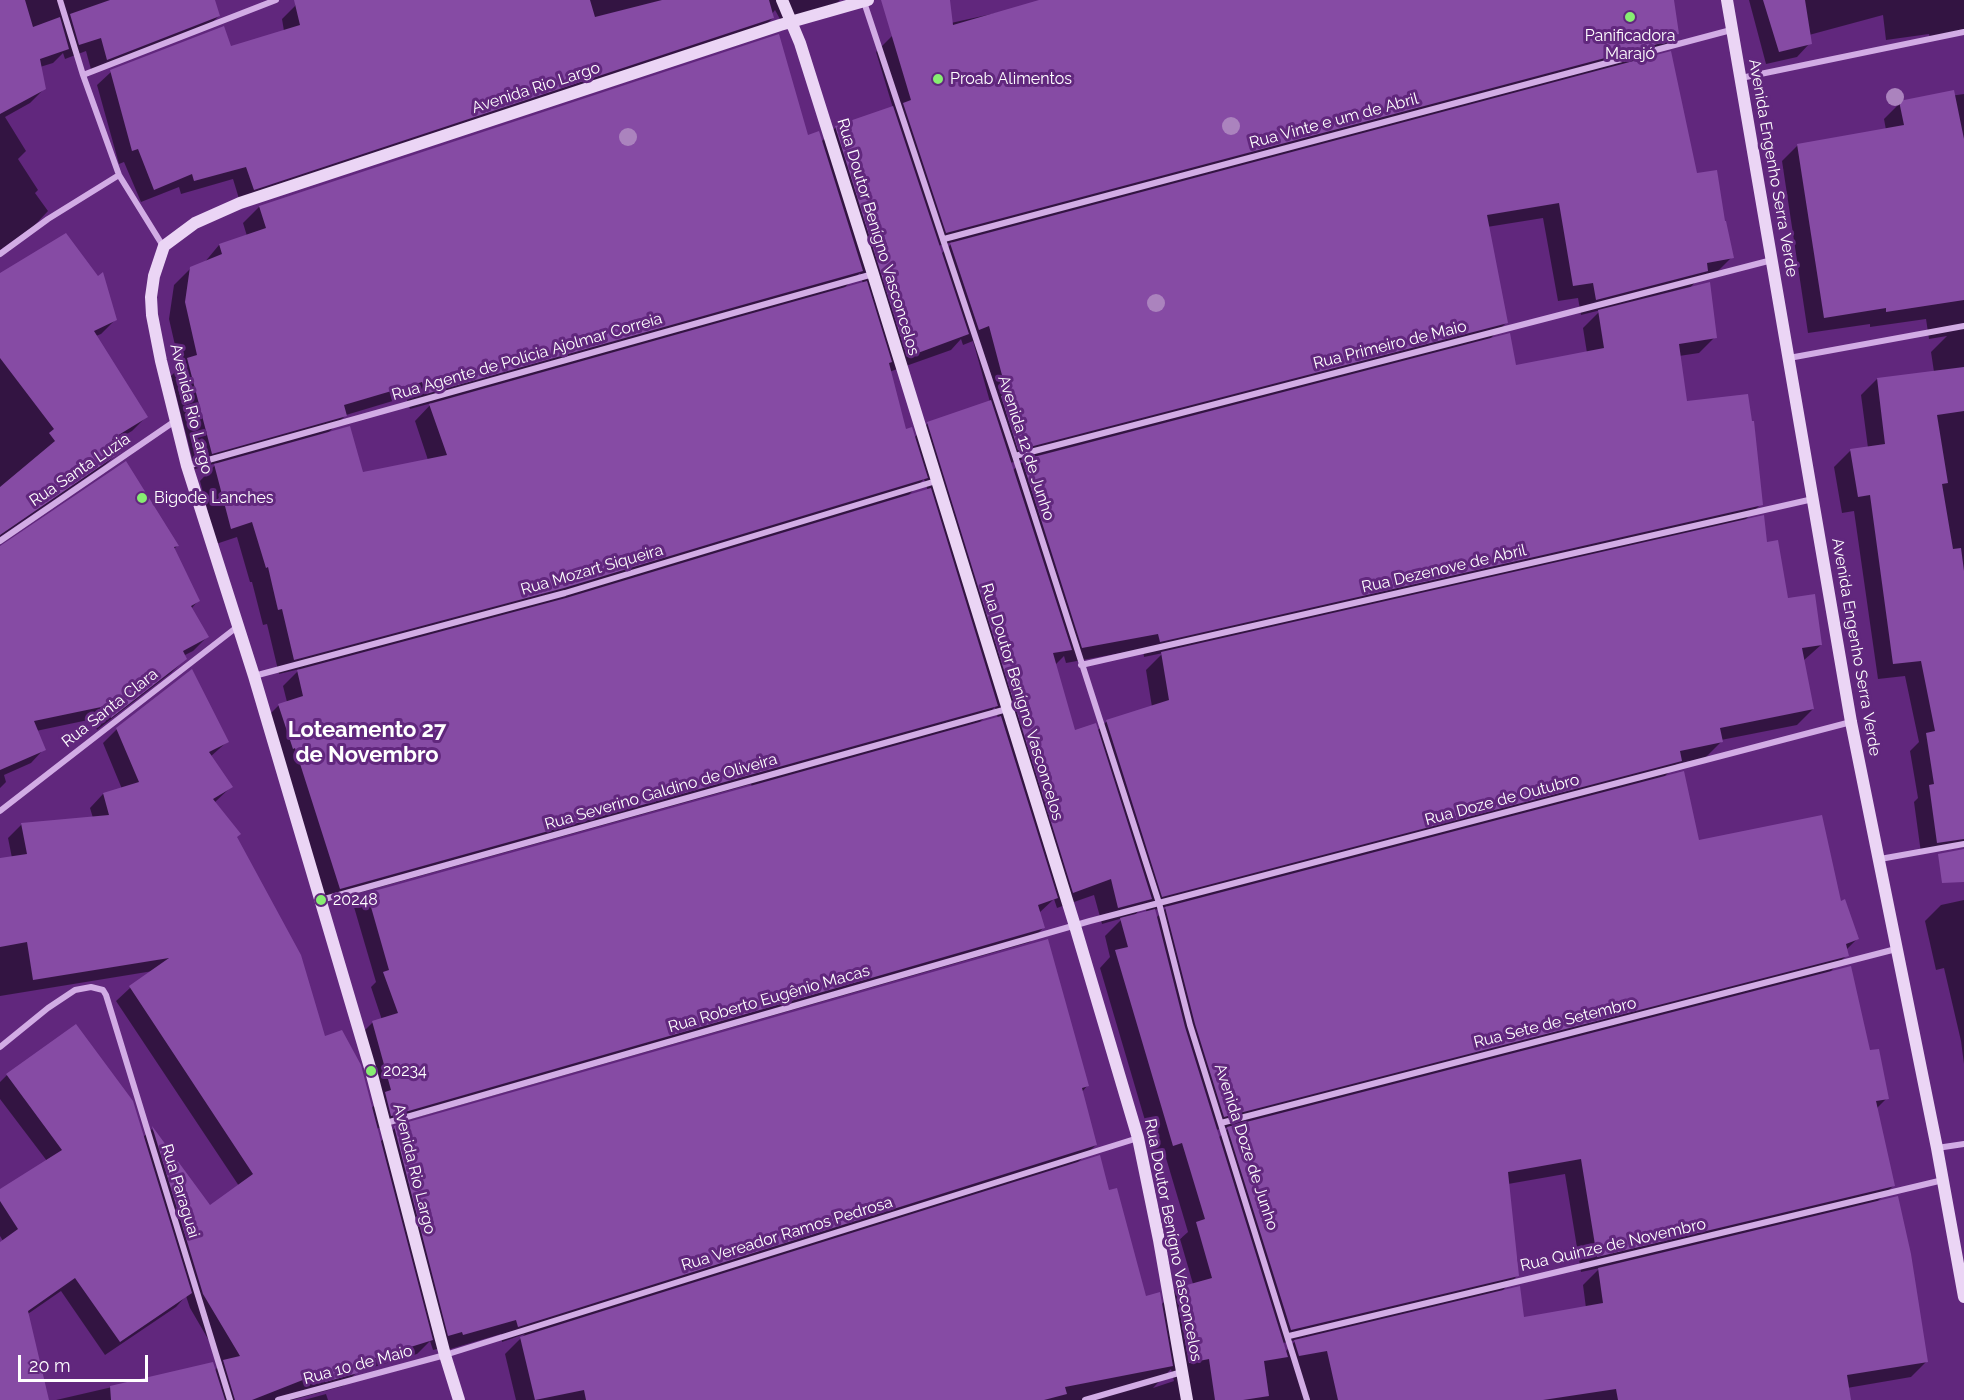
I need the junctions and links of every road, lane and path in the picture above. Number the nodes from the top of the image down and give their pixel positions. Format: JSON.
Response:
{"nodes":[{"id":1,"x":60,"y":0,"type":"edge"},
{"id":2,"x":276,"y":0,"type":"edge"},
{"id":3,"x":782,"y":0,"type":"edge"},
{"id":4,"x":1727,"y":0,"type":"edge"},
{"id":5,"x":866,"y":1,"type":"edge"},
{"id":6,"x":792,"y":21,"type":"junction"},
{"id":7,"x":1731,"y":30,"type":"junction"},
{"id":8,"x":1964,"y":32,"type":"edge"},
{"id":9,"x":83,"y":75,"type":"junction"},
{"id":10,"x":1742,"y":78,"type":"junction"},
{"id":11,"x":119,"y":175,"type":"junction"},
{"id":12,"x":944,"y":238,"type":"junction"},
{"id":13,"x":164,"y":246,"type":"junction"},
{"id":14,"x":0,"y":254,"type":"edge"},
{"id":15,"x":1772,"y":260,"type":"junction"},
{"id":16,"x":873,"y":274,"type":"junction"},
{"id":17,"x":1964,"y":326,"type":"edge"},
{"id":18,"x":1789,"y":358,"type":"junction"},
{"id":19,"x":175,"y":421,"type":"junction"},
{"id":20,"x":1015,"y":456,"type":"junction"},
{"id":21,"x":187,"y":466,"type":"junction"},
{"id":22,"x":936,"y":482,"type":"junction"},
{"id":23,"x":1814,"y":499,"type":"junction"},
{"id":24,"x":0,"y":541,"type":"edge"},
{"id":25,"x":237,"y":627,"type":"junction"},
{"id":26,"x":1081,"y":665,"type":"junction"},
{"id":27,"x":254,"y":676,"type":"junction"},
{"id":28,"x":1007,"y":709,"type":"junction"},
{"id":29,"x":1851,"y":722,"type":"junction"},
{"id":30,"x":0,"y":811,"type":"edge"},
{"id":31,"x":1964,"y":844,"type":"edge"},
{"id":32,"x":1880,"y":859,"type":"junction"},
{"id":33,"x":321,"y":900,"type":"junction"},
{"id":34,"x":1159,"y":903,"type":"junction"},
{"id":35,"x":1075,"y":926,"type":"junction"},
{"id":36,"x":1896,"y":949,"type":"junction"},
{"id":37,"x":0,"y":1047,"type":"edge"},
{"id":38,"x":386,"y":1123,"type":"junction"},
{"id":39,"x":1221,"y":1123,"type":"junction"},
{"id":40,"x":1138,"y":1138,"type":"junction"},
{"id":41,"x":1964,"y":1144,"type":"edge"},
{"id":42,"x":1937,"y":1148,"type":"junction"},
{"id":43,"x":1943,"y":1180,"type":"junction"},
{"id":44,"x":1964,"y":1298,"type":"edge"},
{"id":45,"x":1289,"y":1336,"type":"junction"},
{"id":46,"x":445,"y":1355,"type":"junction"},
{"id":47,"x":1183,"y":1372,"type":"junction"},
{"id":48,"x":230,"y":1400,"type":"edge"},
{"id":49,"x":278,"y":1400,"type":"edge"},
{"id":50,"x":459,"y":1400,"type":"edge"},
{"id":51,"x":1085,"y":1400,"type":"edge"},
{"id":52,"x":1187,"y":1400,"type":"edge"},
{"id":53,"x":1307,"y":1400,"type":"edge"}],
"edges":[{"from":1,"to":9,"type":"street"},
{"from":2,"to":9,"type":"street"},
{"from":3,"to":6,"type":"main road"},
{"from":4,"to":7,"type":"main road","name":"Avenida Engenho Serra Verde"},
{"from":5,"to":6,"type":"main road","name":"Avenida Rio Largo"},
{"from":5,"to":12,"type":"street","name":"Avenida 12 de Junho"},
{"from":6,"to":13,"type":"main road","name":"Avenida Rio Largo"},
{"from":6,"to":16,"type":"main road","name":"Rua Doutor Benígno Vasconcelos"},
{"from":7,"to":10,"type":"main road","name":"Avenida Engenho Serra Verde"},
{"from":7,"to":12,"type":"street","name":"Rua Vinte e um de Abril"},
{"from":8,"to":10,"type":"street"},
{"from":9,"to":11,"type":"street"},
{"from":10,"to":15,"type":"main road","name":"Avenida Engenho Serra Verde"},
{"from":11,"to":13,"type":"street"},
{"from":11,"to":14,"type":"street"},
{"from":12,"to":20,"type":"street","name":"Avenida 12 de Junho"},
{"from":13,"to":19,"type":"main road","name":"Avenida Rio Largo"},
{"from":15,"to":18,"type":"main road","name":"Avenida Engenho Serra Verde"},
{"from":15,"to":20,"type":"street","name":"Rua Primeiro de Maio"},
{"from":16,"to":21,"type":"street","name":"Rua Agente de Polícia Ajolmar Correia"},
{"from":16,"to":22,"type":"main road","name":"Rua Doutor Benígno Vasconcelos"},
{"from":17,"to":18,"type":"street"},
{"from":18,"to":23,"type":"main road","name":"Avenida Engenho Serra Verde"},
{"from":19,"to":21,"type":"main road","name":"Avenida Rio Largo"},
{"from":19,"to":24,"type":"street","name":"Rua Santa Luzia"},
{"from":20,"to":26,"type":"street","name":"Avenida 12 de Junho"},
{"from":21,"to":25,"type":"main road","name":"Avenida Rio Largo"},
{"from":22,"to":27,"type":"street","name":"Rua Mozart Siqueira"},
{"from":22,"to":28,"type":"main road","name":"Rua Doutor Benígno Vasconcelos"},
{"from":23,"to":26,"type":"street","name":"Rua Dezenove de Abril"},
{"from":23,"to":29,"type":"main road","name":"Avenida Engenho Serra Verde"},
{"from":25,"to":27,"type":"main road","name":"Avenida Rio Largo"},
{"from":25,"to":30,"type":"street","name":"Rua Santa Clara"},
{"from":26,"to":34,"type":"street","name":"Avenida 12 de Junho"},
{"from":27,"to":33,"type":"main road","name":"Avenida Rio Largo"},
{"from":28,"to":33,"type":"street","name":"Rua Severino Galdino de Oliveira"},
{"from":28,"to":35,"type":"main road","name":"Rua Doutor Benígno Vasconcelos"},
{"from":29,"to":32,"type":"main road","name":"Avenida Engenho Serra Verde"},
{"from":29,"to":34,"type":"street","name":"Rua Doze de Outubro"},
{"from":31,"to":32,"type":"street"},
{"from":32,"to":36,"type":"main road","name":"Avenida Engenho Serra Verde"},
{"from":33,"to":38,"type":"main road","name":"Avenida Rio Largo"},
{"from":34,"to":35,"type":"street","name":"Rua Roberto Eugênio Macas"},
{"from":34,"to":39,"type":"street","name":"Avenida Doze de Junho"},
{"from":35,"to":38,"type":"street","name":"Rua Roberto Eugênio Macas"},
{"from":35,"to":40,"type":"main road","name":"Rua Doutor Benígno Vasconcelos"},
{"from":36,"to":39,"type":"street","name":"Rua Sete de Setembro"},
{"from":36,"to":42,"type":"main road","name":"Avenida Engenho Serra Verde"},
{"from":37,"to":48,"type":"street","name":"Rua Paraguai"},
{"from":38,"to":46,"type":"main road","name":"Avenida Rio Largo"},
{"from":39,"to":45,"type":"street","name":"Avenida Doze de Junho"},
{"from":40,"to":46,"type":"street","name":"Rua Vereador Ramos Pedrosa"},
{"from":40,"to":47,"type":"main road","name":"Rua Doutor Benígno Vasconcelos"},
{"from":41,"to":42,"type":"street"},
{"from":42,"to":43,"type":"main road","name":"Avenida Engenho Serra Verde"},
{"from":43,"to":44,"type":"main road","name":"Avenida Engenho Serra Verde"},
{"from":43,"to":45,"type":"street","name":"Rua Quinze de Novembro"},
{"from":45,"to":53,"type":"street","name":"Avenida Doze de Junho"},
{"from":46,"to":49,"type":"street","name":"Rua 10 de Maio"},
{"from":46,"to":50,"type":"main road","name":"Avenida Rio Largo"},
{"from":47,"to":51,"type":"street"},
{"from":47,"to":52,"type":"main road","name":"Rua Doutor Benígno Vasconcelos"}]}
